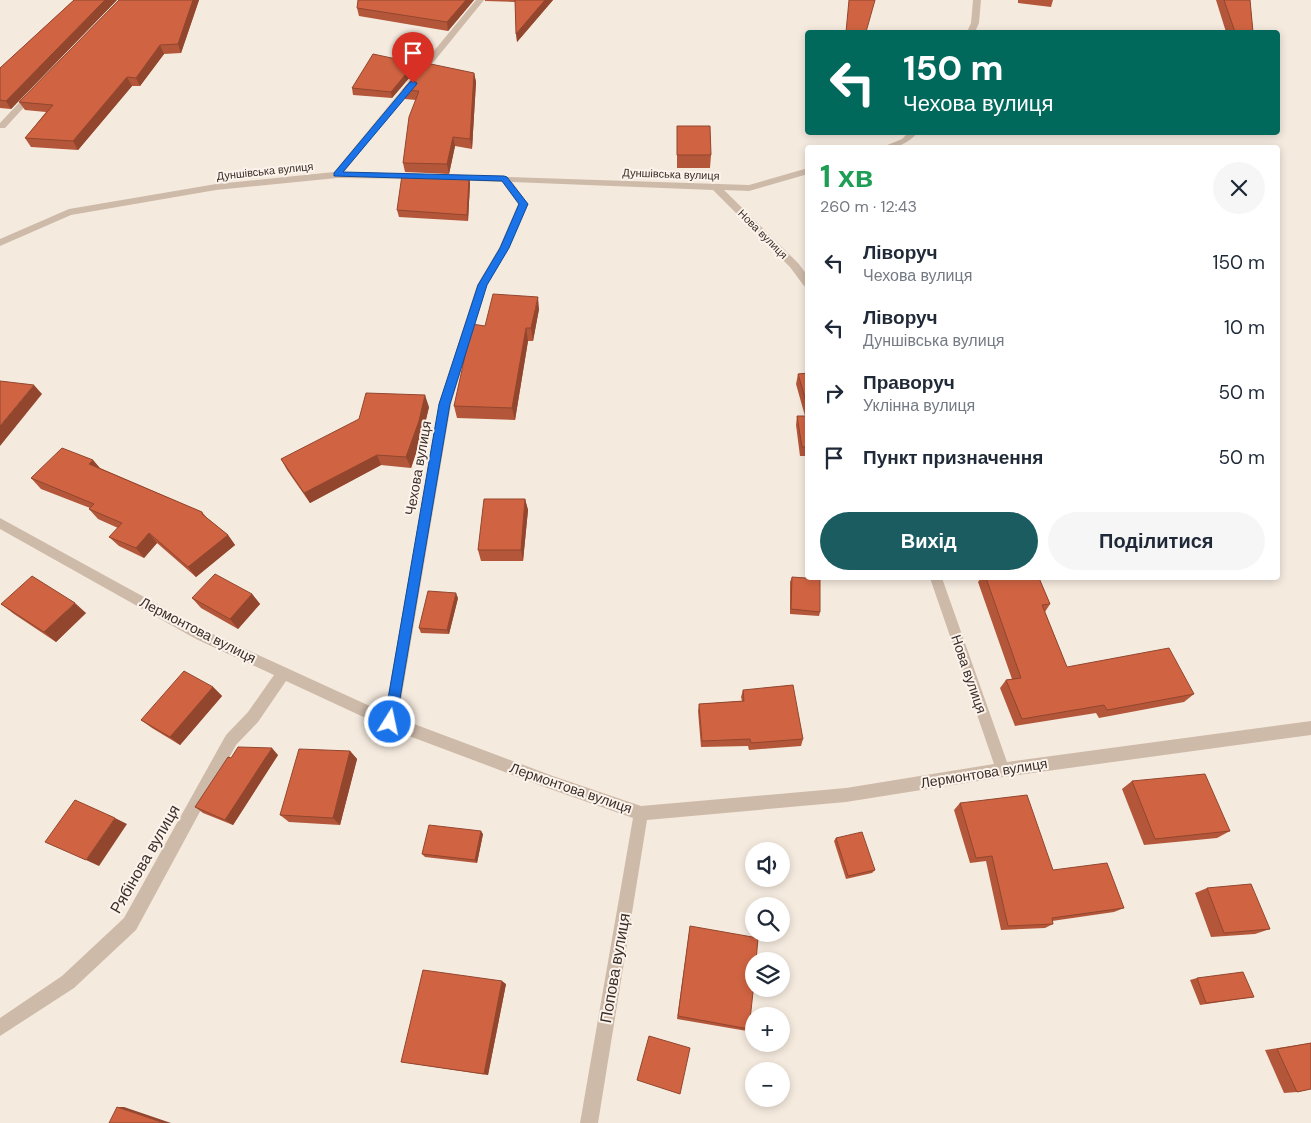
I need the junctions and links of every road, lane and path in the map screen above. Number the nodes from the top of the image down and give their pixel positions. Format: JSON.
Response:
{"nodes":[{"id":1,"x":480,"y":0,"type":"edge"},
{"id":2,"x":977,"y":0,"type":"edge"},
{"id":3,"x":972,"y":30,"type":"edge"},
{"id":4,"x":43,"y":84,"type":"edge"},
{"id":5,"x":2,"y":126,"type":"dead end"},
{"id":6,"x":911,"y":135,"type":"edge"},
{"id":7,"x":893,"y":145,"type":"edge"},
{"id":8,"x":805,"y":172,"type":"edge"},
{"id":9,"x":337,"y":174,"type":"junction"},
{"id":10,"x":426,"y":177,"type":"edge"},
{"id":11,"x":445,"y":177,"type":"edge"},
{"id":12,"x":504,"y":179,"type":"junction"},
{"id":13,"x":716,"y":187,"type":"junction"},
{"id":14,"x":0,"y":243,"type":"edge"},
{"id":15,"x":805,"y":280,"type":"edge"},
{"id":16,"x":0,"y":523,"type":"edge"},
{"id":17,"x":937,"y":580,"type":"edge"},
{"id":18,"x":284,"y":673,"type":"junction"},
{"id":19,"x":390,"y":722,"type":"junction"},
{"id":20,"x":1311,"y":728,"type":"edge"},
{"id":21,"x":1003,"y":770,"type":"junction"},
{"id":22,"x":641,"y":813,"type":"junction"},
{"id":23,"x":0,"y":1028,"type":"edge"},
{"id":24,"x":589,"y":1123,"type":"edge"}],
"edges":[{"from":1,"to":9,"type":"street"},
{"from":2,"to":3,"type":"street"},
{"from":4,"to":5,"type":"street"},
{"from":6,"to":7,"type":"street"},
{"from":8,"to":13,"type":"street","name":"Дуншівська вулиця"},
{"from":9,"to":10,"type":"street","name":"Дуншівська вулиця"},
{"from":9,"to":14,"type":"street","name":"Дуншівська вулиця"},
{"from":11,"to":12,"type":"street","name":"Дуншівська вулиця"},
{"from":12,"to":13,"type":"street","name":"Дуншівська вулиця"},
{"from":12,"to":19,"type":"street","name":"Чехова вулиця"},
{"from":13,"to":15,"type":"street","name":"Нова вулиця"},
{"from":16,"to":18,"type":"street","name":"Лермонтова вулиця"},
{"from":17,"to":21,"type":"street","name":"Нова вулиця"},
{"from":18,"to":19,"type":"street","name":"Лермонтова вулиця"},
{"from":18,"to":23,"type":"street","name":"Рябінова вулиця"},
{"from":19,"to":22,"type":"street","name":"Лермонтова вулиця"},
{"from":20,"to":21,"type":"street","name":"Лермонтова вулиця"},
{"from":21,"to":22,"type":"street","name":"Лермонтова вулиця"},
{"from":22,"to":24,"type":"street","name":"Попова вулиця"}]}
